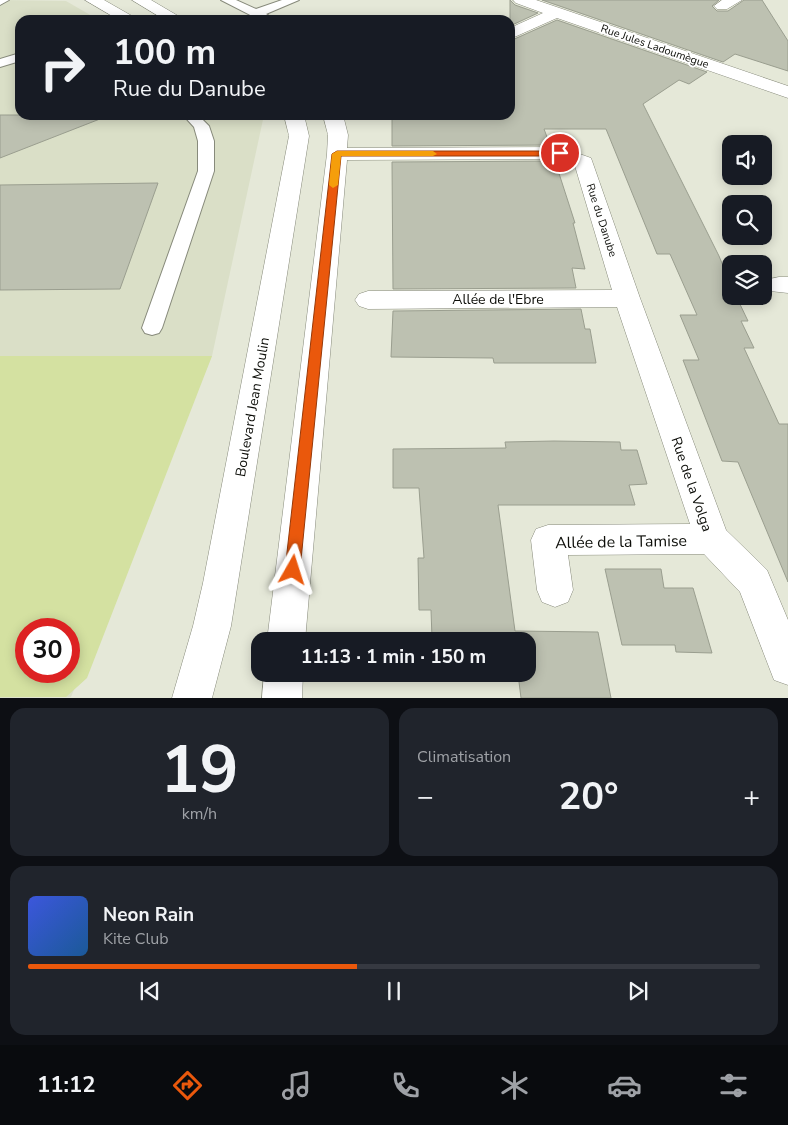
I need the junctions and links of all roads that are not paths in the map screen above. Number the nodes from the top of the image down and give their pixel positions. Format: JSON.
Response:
{"nodes":[{"id":1,"x":94,"y":0,"type":"edge"},
{"id":2,"x":140,"y":0,"type":"edge"},
{"id":3,"x":227,"y":0,"type":"edge"},
{"id":4,"x":292,"y":0,"type":"edge"},
{"id":5,"x":521,"y":0,"type":"edge"},
{"id":6,"x":557,"y":12,"type":"junction"},
{"id":7,"x":256,"y":13,"type":"junction"},
{"id":8,"x":122,"y":15,"type":"edge"},
{"id":9,"x":168,"y":15,"type":"edge"},
{"id":10,"x":260,"y":15,"type":"edge"},
{"id":11,"x":515,"y":32,"type":"edge"},
{"id":12,"x":15,"y":59,"type":"edge"},
{"id":13,"x":0,"y":64,"type":"edge"},
{"id":14,"x":788,"y":92,"type":"edge"},
{"id":15,"x":195,"y":120,"type":"edge"},
{"id":16,"x":295,"y":120,"type":"edge"},
{"id":17,"x":334,"y":120,"type":"edge"},
{"id":18,"x":337,"y":154,"type":"junction"},
{"id":19,"x":625,"y":292,"type":"junction"},
{"id":20,"x":368,"y":300,"type":"dead end"},
{"id":21,"x":152,"y":328,"type":"dead end"},
{"id":22,"x":712,"y":539,"type":"junction"},
{"id":23,"x":555,"y":590,"type":"dead end"},
{"id":24,"x":287,"y":632,"type":"edge"},
{"id":25,"x":788,"y":666,"type":"edge"},
{"id":26,"x":283,"y":682,"type":"edge"},
{"id":27,"x":192,"y":698,"type":"edge"},
{"id":28,"x":282,"y":698,"type":"edge"}],
"edges":[{"from":1,"to":8,"type":"street"},
{"from":2,"to":9,"type":"street"},
{"from":3,"to":7,"type":"lane"},
{"from":4,"to":7,"type":"lane"},
{"from":5,"to":6,"type":"street","name":"Rue Jules Ladoumègue"},
{"from":6,"to":11,"type":"street"},
{"from":6,"to":14,"type":"street","name":"Rue Jules Ladoumègue"},
{"from":7,"to":10,"type":"lane"},
{"from":12,"to":13,"type":"lane"},
{"from":15,"to":21,"type":"lane"},
{"from":16,"to":27,"type":"street","name":"Boulevard Jean Moulin"},
{"from":17,"to":18,"type":"street"},
{"from":18,"to":19,"type":"street","name":"Rue du Danube"},
{"from":18,"to":24,"type":"street"},
{"from":19,"to":20,"type":"street","name":"Allée de l'Ebre"},
{"from":19,"to":22,"type":"street","name":"Rue de la Volga"},
{"from":22,"to":23,"type":"street","name":"Allée de la Tamise"},
{"from":22,"to":25,"type":"street","name":"Rue de la Volga"},
{"from":26,"to":28,"type":"street"}]}
